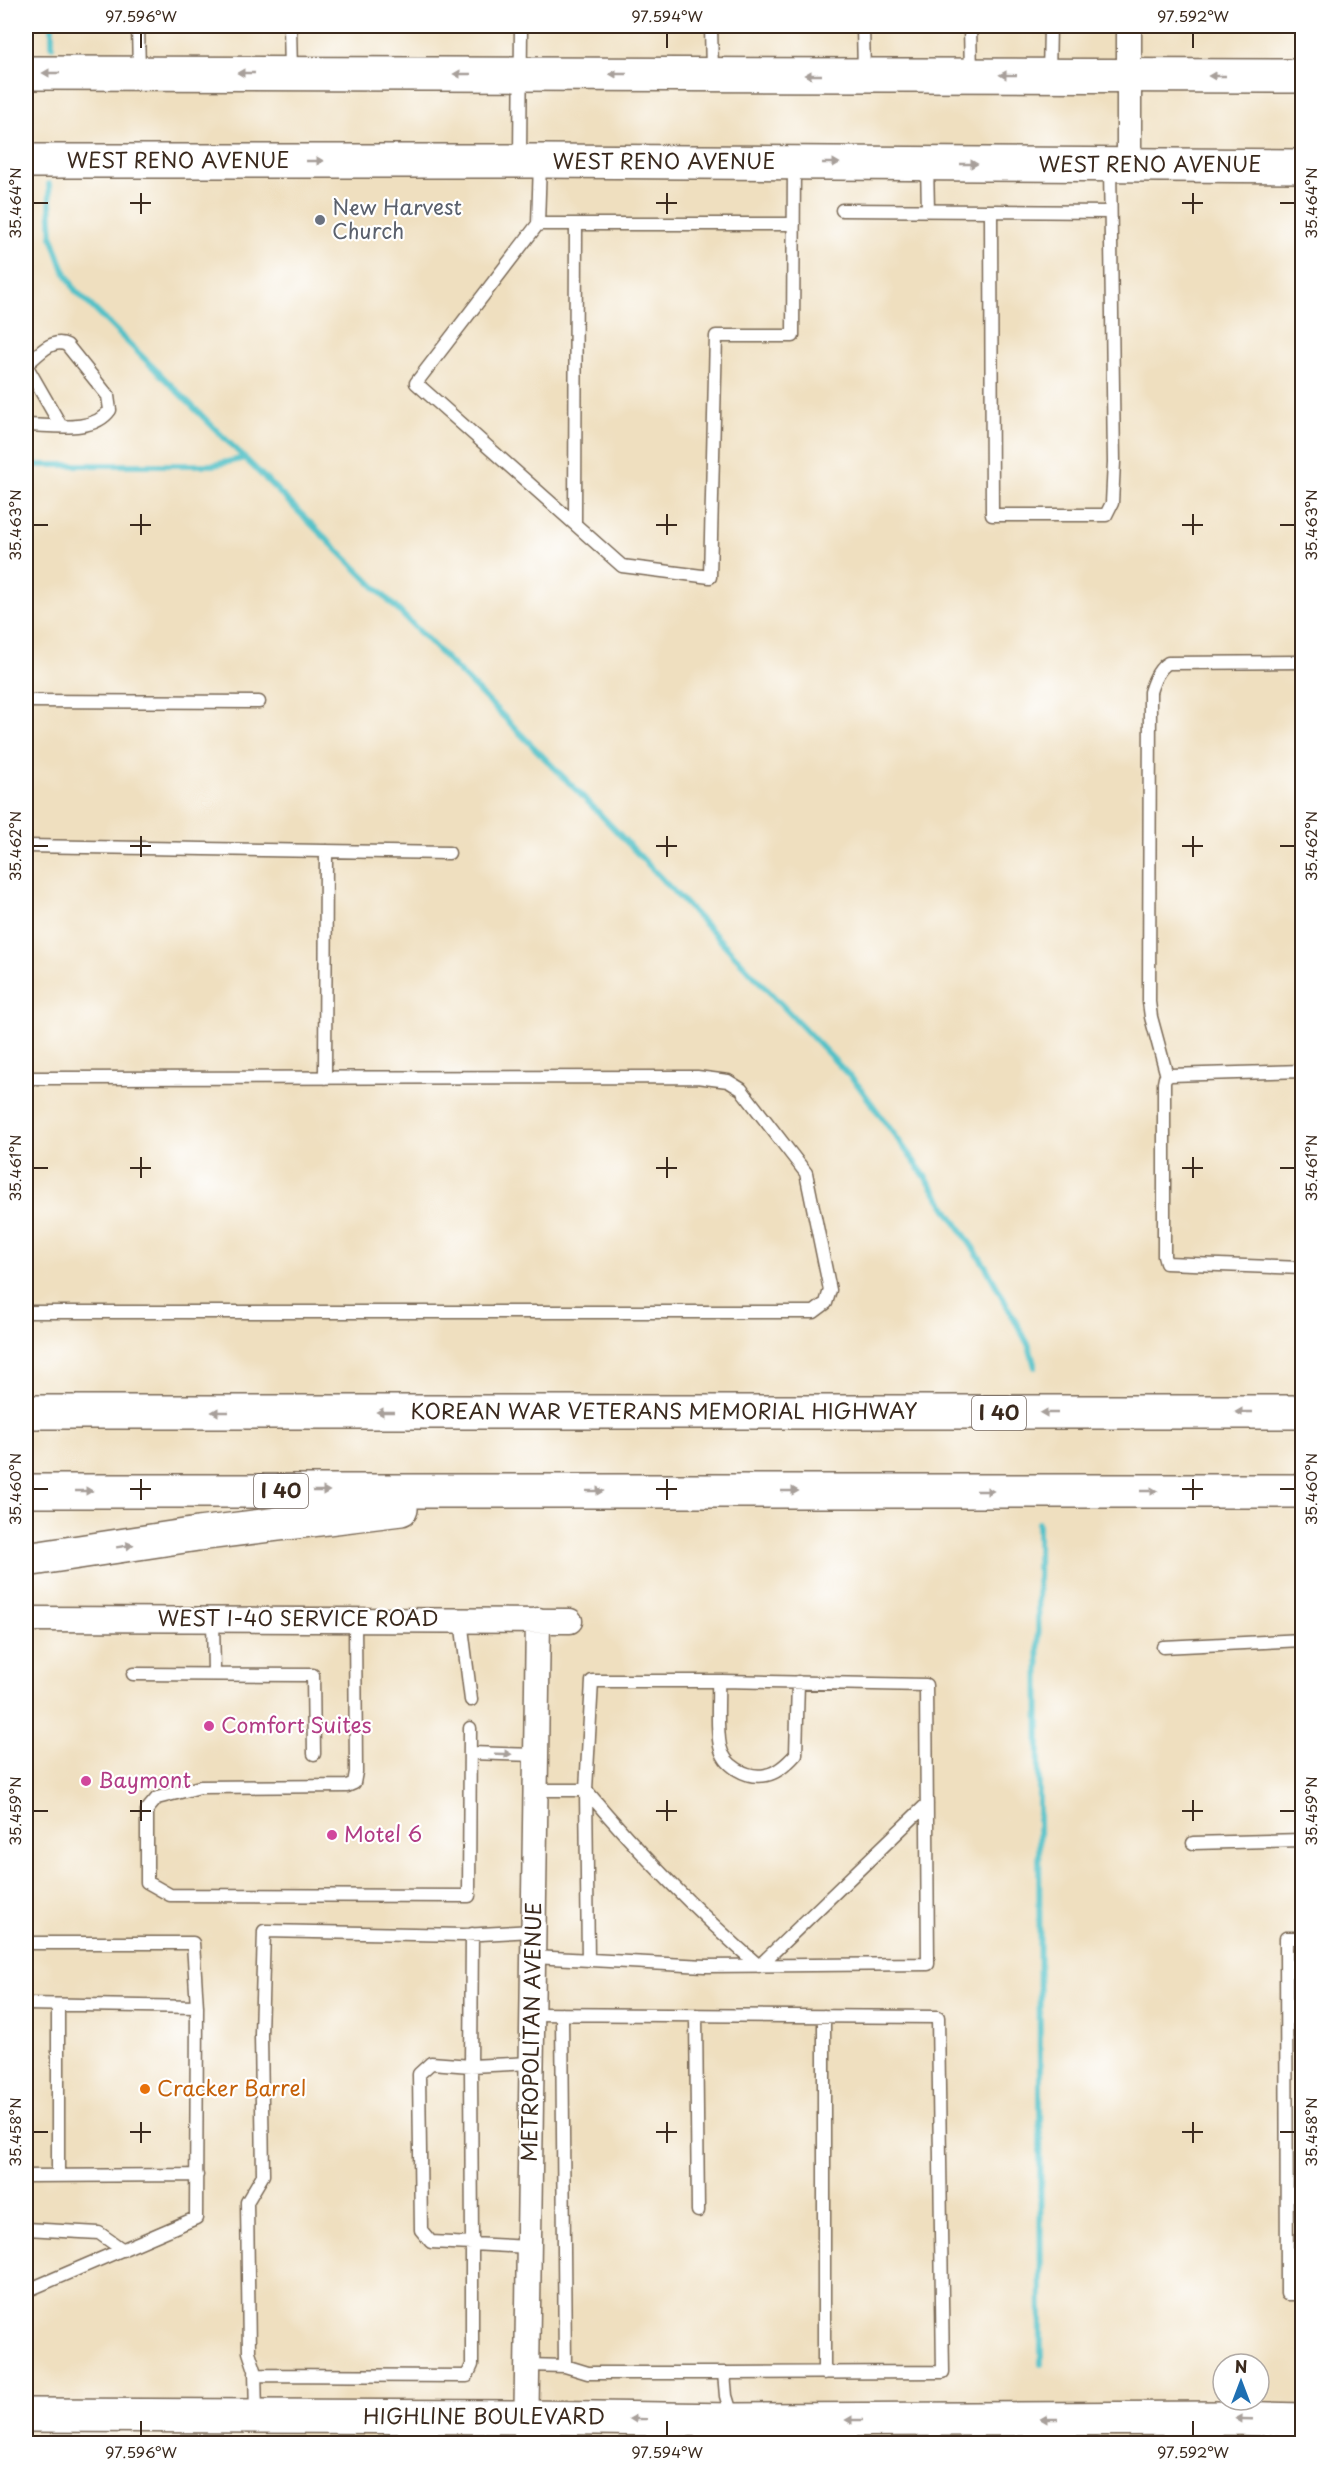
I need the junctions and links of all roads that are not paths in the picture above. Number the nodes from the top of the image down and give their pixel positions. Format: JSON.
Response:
{"nodes":[{"id":1,"x":138,"y":26,"type":"edge"},
{"id":2,"x":290,"y":26,"type":"edge"},
{"id":3,"x":521,"y":26,"type":"edge"},
{"id":4,"x":711,"y":26,"type":"edge"},
{"id":5,"x":863,"y":26,"type":"edge"},
{"id":6,"x":970,"y":26,"type":"edge"},
{"id":7,"x":1050,"y":26,"type":"edge"},
{"id":8,"x":1129,"y":26,"type":"edge"},
{"id":9,"x":26,"y":73,"type":"edge"},
{"id":10,"x":139,"y":73,"type":"junction"},
{"id":11,"x":291,"y":74,"type":"junction"},
{"id":12,"x":521,"y":74,"type":"junction"},
{"id":13,"x":712,"y":75,"type":"junction"},
{"id":14,"x":864,"y":75,"type":"junction"},
{"id":15,"x":971,"y":75,"type":"junction"},
{"id":16,"x":1048,"y":76,"type":"junction"},
{"id":17,"x":1129,"y":76,"type":"junction"},
{"id":18,"x":1302,"y":76,"type":"edge"},
{"id":19,"x":26,"y":161,"type":"edge"},
{"id":20,"x":530,"y":161,"type":"junction"},
{"id":21,"x":794,"y":163,"type":"junction"},
{"id":22,"x":927,"y":164,"type":"junction"},
{"id":23,"x":1119,"y":165,"type":"junction"},
{"id":24,"x":1302,"y":166,"type":"edge"},
{"id":25,"x":842,"y":210,"type":"dead end"},
{"id":26,"x":928,"y":211,"type":"junction"},
{"id":27,"x":991,"y":211,"type":"junction"},
{"id":28,"x":1110,"y":212,"type":"junction"},
{"id":29,"x":538,"y":224,"type":"junction"},
{"id":30,"x":576,"y":224,"type":"junction"},
{"id":31,"x":794,"y":224,"type":"junction"},
{"id":32,"x":26,"y":425,"type":"edge"},
{"id":33,"x":61,"y":426,"type":"junction"},
{"id":34,"x":574,"y":524,"type":"junction"},
{"id":35,"x":1302,"y":662,"type":"edge"},
{"id":36,"x":26,"y":701,"type":"edge"},
{"id":37,"x":259,"y":702,"type":"dead end"},
{"id":38,"x":26,"y":846,"type":"edge"},
{"id":39,"x":326,"y":851,"type":"junction"},
{"id":40,"x":448,"y":853,"type":"dead end"},
{"id":41,"x":1302,"y":1071,"type":"edge"},
{"id":42,"x":1167,"y":1076,"type":"junction"},
{"id":43,"x":26,"y":1078,"type":"edge"},
{"id":44,"x":325,"y":1078,"type":"junction"},
{"id":45,"x":1302,"y":1268,"type":"edge"},
{"id":46,"x":26,"y":1312,"type":"edge"},
{"id":47,"x":26,"y":1412,"type":"edge"},
{"id":48,"x":1302,"y":1412,"type":"edge"},
{"id":49,"x":26,"y":1491,"type":"edge"},
{"id":50,"x":536,"y":1491,"type":"junction"},
{"id":51,"x":1302,"y":1491,"type":"edge"},
{"id":52,"x":26,"y":1560,"type":"edge"},
{"id":53,"x":26,"y":1619,"type":"edge"},
{"id":54,"x":213,"y":1619,"type":"junction"},
{"id":55,"x":355,"y":1619,"type":"junction"},
{"id":56,"x":461,"y":1620,"type":"junction"},
{"id":57,"x":538,"y":1620,"type":"junction"},
{"id":58,"x":570,"y":1621,"type":"dead end"},
{"id":59,"x":1302,"y":1640,"type":"edge"},
{"id":60,"x":1163,"y":1647,"type":"dead end"},
{"id":61,"x":214,"y":1673,"type":"junction"},
{"id":62,"x":133,"y":1674,"type":"dead end"},
{"id":63,"x":718,"y":1681,"type":"junction"},
{"id":64,"x":798,"y":1682,"type":"junction"},
{"id":65,"x":471,"y":1701,"type":"dead end"},
{"id":66,"x":470,"y":1728,"type":"dead end"},
{"id":67,"x":471,"y":1753,"type":"junction"},
{"id":68,"x":314,"y":1754,"type":"dead end"},
{"id":69,"x":536,"y":1755,"type":"junction"},
{"id":70,"x":535,"y":1790,"type":"junction"},
{"id":71,"x":586,"y":1790,"type":"junction"},
{"id":72,"x":927,"y":1804,"type":"junction"},
{"id":73,"x":1302,"y":1840,"type":"edge"},
{"id":74,"x":1193,"y":1843,"type":"dead end"},
{"id":75,"x":533,"y":1931,"type":"junction"},
{"id":76,"x":472,"y":1934,"type":"junction"},
{"id":77,"x":1302,"y":1938,"type":"edge"},
{"id":78,"x":26,"y":1944,"type":"edge"},
{"id":79,"x":533,"y":1957,"type":"junction"},
{"id":80,"x":588,"y":1960,"type":"junction"},
{"id":81,"x":759,"y":1966,"type":"junction"},
{"id":82,"x":26,"y":2004,"type":"edge"},
{"id":83,"x":58,"y":2005,"type":"junction"},
{"id":84,"x":197,"y":2007,"type":"junction"},
{"id":85,"x":532,"y":2014,"type":"junction"},
{"id":86,"x":562,"y":2014,"type":"junction"},
{"id":87,"x":696,"y":2015,"type":"junction"},
{"id":88,"x":824,"y":2016,"type":"junction"},
{"id":89,"x":531,"y":2063,"type":"junction"},
{"id":90,"x":471,"y":2066,"type":"junction"},
{"id":91,"x":196,"y":2175,"type":"junction"},
{"id":92,"x":26,"y":2176,"type":"edge"},
{"id":93,"x":58,"y":2176,"type":"junction"},
{"id":94,"x":698,"y":2211,"type":"dead end"},
{"id":95,"x":26,"y":2229,"type":"edge"},
{"id":96,"x":472,"y":2244,"type":"junction"},
{"id":97,"x":529,"y":2247,"type":"junction"},
{"id":98,"x":123,"y":2250,"type":"junction"},
{"id":99,"x":26,"y":2291,"type":"edge"},
{"id":100,"x":1302,"y":2294,"type":"edge"},
{"id":101,"x":527,"y":2365,"type":"junction"},
{"id":102,"x":565,"y":2366,"type":"junction"},
{"id":103,"x":724,"y":2373,"type":"junction"},
{"id":104,"x":824,"y":2373,"type":"junction"},
{"id":105,"x":255,"y":2375,"type":"junction"},
{"id":106,"x":26,"y":2415,"type":"edge"},
{"id":107,"x":256,"y":2416,"type":"junction"},
{"id":108,"x":1302,"y":2420,"type":"edge"},
{"id":109,"x":526,"y":2430,"type":"edge"},
{"id":110,"x":735,"y":2432,"type":"edge"}],
"edges":[{"from":1,"to":10,"type":"lane"},
{"from":2,"to":11,"type":"lane"},
{"from":3,"to":12,"type":"lane"},
{"from":4,"to":13,"type":"lane"},
{"from":5,"to":14,"type":"lane"},
{"from":6,"to":15,"type":"lane"},
{"from":7,"to":16,"type":"lane"},
{"from":8,"to":17,"type":"street"},
{"from":10,"to":9,"type":"main road","one_way":true},
{"from":11,"to":10,"type":"main road","one_way":true},
{"from":12,"to":11,"type":"main road","one_way":true},
{"from":13,"to":12,"type":"main road","one_way":true},
{"from":12,"to":20,"type":"lane"},
{"from":14,"to":13,"type":"main road","one_way":true},
{"from":14,"to":15,"type":"main road"},
{"from":16,"to":15,"type":"main road","one_way":true},
{"from":16,"to":17,"type":"main road"},
{"from":18,"to":17,"type":"main road","one_way":true},
{"from":17,"to":23,"type":"street"},
{"from":19,"to":20,"type":"main road","name":"WEST RENO AVENUE","one_way":true},
{"from":20,"to":21,"type":"main road","name":"WEST RENO AVENUE"},
{"from":20,"to":29,"type":"lane"},
{"from":21,"to":22,"type":"main road","name":"WEST RENO AVENUE","one_way":true},
{"from":21,"to":31,"type":"lane"},
{"from":22,"to":23,"type":"main road","name":"WEST RENO AVENUE","one_way":true},
{"from":22,"to":26,"type":"lane"},
{"from":23,"to":24,"type":"main road","name":"WEST RENO AVENUE"},
{"from":23,"to":28,"type":"lane"},
{"from":25,"to":26,"type":"lane"},
{"from":26,"to":27,"type":"lane"},
{"from":27,"to":28,"type":"lane"},
{"from":27,"to":28,"type":"lane"},
{"from":29,"to":30,"type":"lane"},
{"from":29,"to":34,"type":"lane"},
{"from":30,"to":31,"type":"lane"},
{"from":30,"to":34,"type":"lane"},
{"from":31,"to":34,"type":"lane"},
{"from":32,"to":33,"type":"lane"},
{"from":33,"to":33,"type":"lane"},
{"from":35,"to":42,"type":"lane"},
{"from":36,"to":37,"type":"lane"},
{"from":38,"to":39,"type":"lane"},
{"from":39,"to":40,"type":"lane"},
{"from":39,"to":44,"type":"lane"},
{"from":41,"to":42,"type":"lane"},
{"from":42,"to":45,"type":"lane"},
{"from":43,"to":44,"type":"lane"},
{"from":44,"to":46,"type":"lane"},
{"from":48,"to":47,"type":"main road","name":"KOREAN WAR VETERANS MEMORIAL HIGHWAY","number":"I 40","one_way":true},
{"from":49,"to":50,"type":"main road","number":"I 40","one_way":true},
{"from":50,"to":51,"type":"main road","number":"I 40","one_way":true},
{"from":52,"to":50,"type":"main road","one_way":true},
{"from":53,"to":54,"type":"street","name":"WEST I-40 SERVICE ROAD"},
{"from":54,"to":55,"type":"street","name":"WEST I-40 SERVICE ROAD"},
{"from":54,"to":61,"type":"lane"},
{"from":55,"to":56,"type":"street","name":"WEST I-40 SERVICE ROAD"},
{"from":55,"to":67,"type":"lane"},
{"from":56,"to":57,"type":"street","name":"WEST I-40 SERVICE ROAD"},
{"from":56,"to":65,"type":"lane"},
{"from":57,"to":58,"type":"street","name":"WEST I-40 SERVICE ROAD"},
{"from":57,"to":69,"type":"street","name":"METROPOLITAN AVENUE"},
{"from":59,"to":60,"type":"lane"},
{"from":61,"to":62,"type":"lane"},
{"from":61,"to":68,"type":"lane"},
{"from":63,"to":64,"type":"lane"},
{"from":63,"to":64,"type":"lane"},
{"from":63,"to":71,"type":"lane"},
{"from":64,"to":72,"type":"lane"},
{"from":66,"to":67,"type":"lane"},
{"from":67,"to":69,"type":"lane","one_way":true},
{"from":69,"to":70,"type":"street","name":"METROPOLITAN AVENUE"},
{"from":70,"to":71,"type":"lane"},
{"from":70,"to":75,"type":"street","name":"METROPOLITAN AVENUE"},
{"from":71,"to":80,"type":"lane"},
{"from":71,"to":81,"type":"lane"},
{"from":72,"to":81,"type":"lane"},
{"from":72,"to":81,"type":"lane"},
{"from":73,"to":74,"type":"lane"},
{"from":75,"to":76,"type":"lane"},
{"from":75,"to":79,"type":"street","name":"METROPOLITAN AVENUE"},
{"from":76,"to":90,"type":"lane"},
{"from":76,"to":105,"type":"lane"},
{"from":77,"to":100,"type":"lane"},
{"from":78,"to":84,"type":"lane"},
{"from":79,"to":80,"type":"lane"},
{"from":79,"to":85,"type":"street","name":"METROPOLITAN AVENUE"},
{"from":80,"to":81,"type":"lane"},
{"from":82,"to":83,"type":"lane"},
{"from":83,"to":84,"type":"lane"},
{"from":83,"to":93,"type":"lane"},
{"from":84,"to":91,"type":"lane"},
{"from":85,"to":86,"type":"lane"},
{"from":85,"to":89,"type":"street","name":"METROPOLITAN AVENUE"},
{"from":86,"to":87,"type":"lane"},
{"from":86,"to":102,"type":"lane"},
{"from":87,"to":88,"type":"lane"},
{"from":87,"to":94,"type":"lane"},
{"from":88,"to":104,"type":"lane"},
{"from":88,"to":104,"type":"lane"},
{"from":89,"to":90,"type":"lane"},
{"from":89,"to":97,"type":"street","name":"METROPOLITAN AVENUE"},
{"from":90,"to":96,"type":"lane"},
{"from":90,"to":96,"type":"lane"},
{"from":91,"to":93,"type":"lane"},
{"from":91,"to":98,"type":"lane"},
{"from":92,"to":93,"type":"lane"},
{"from":95,"to":98,"type":"lane"},
{"from":96,"to":97,"type":"lane"},
{"from":96,"to":105,"type":"lane"},
{"from":97,"to":101,"type":"street","name":"METROPOLITAN AVENUE"},
{"from":98,"to":99,"type":"lane"},
{"from":101,"to":102,"type":"lane"},
{"from":101,"to":109,"type":"street","name":"METROPOLITAN AVENUE"},
{"from":102,"to":103,"type":"lane"},
{"from":103,"to":104,"type":"lane"},
{"from":103,"to":110,"type":"lane"},
{"from":105,"to":107,"type":"lane"},
{"from":106,"to":107,"type":"main road","name":"HIGHLINE BOULEVARD"},
{"from":107,"to":109,"type":"main road","name":"HIGHLINE BOULEVARD"},
{"from":108,"to":110,"type":"main road","name":"HIGHLINE BOULEVARD","one_way":true},
{"from":110,"to":109,"type":"main road","name":"HIGHLINE BOULEVARD","one_way":true}]}
